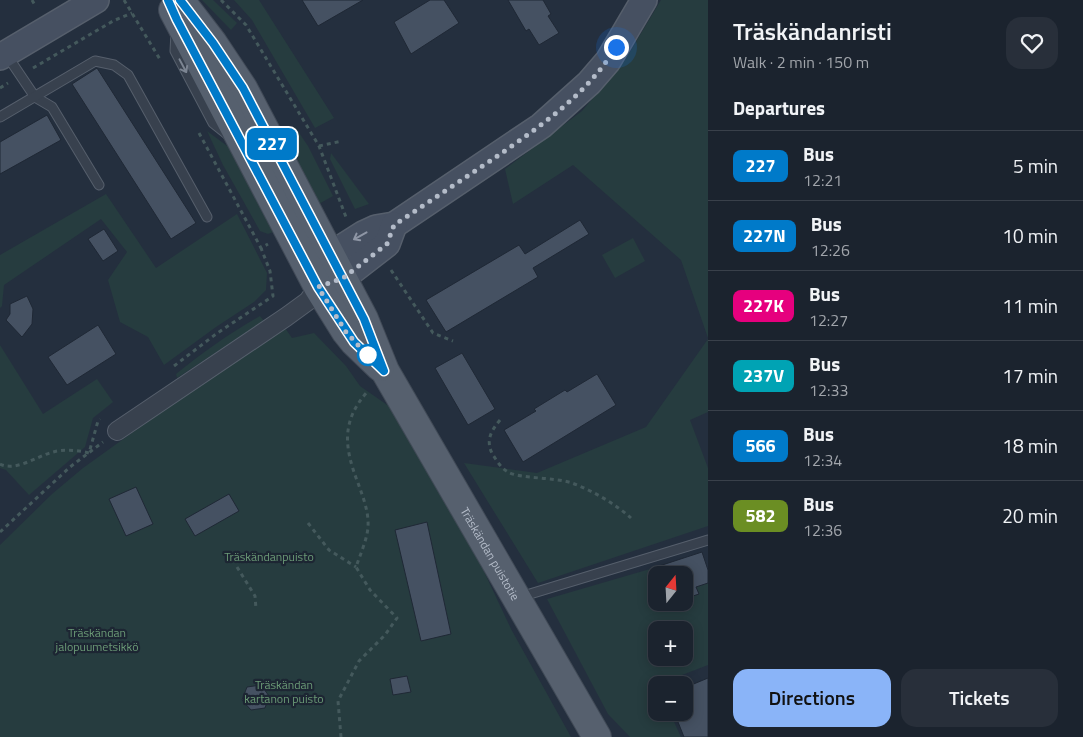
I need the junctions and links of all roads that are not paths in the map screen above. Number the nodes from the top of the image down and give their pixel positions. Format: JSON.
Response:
{"nodes":[{"id":1,"x":96,"y":0,"type":"edge"},
{"id":2,"x":644,"y":0,"type":"edge"},
{"id":3,"x":175,"y":7,"type":"edge"},
{"id":4,"x":3,"y":56,"type":"edge"},
{"id":5,"x":36,"y":97,"type":"junction"},
{"id":6,"x":0,"y":117,"type":"edge"},
{"id":7,"x":99,"y":185,"type":"dead end"},
{"id":8,"x":207,"y":217,"type":"dead end"},
{"id":9,"x":394,"y":225,"type":"junction"},
{"id":10,"x":336,"y":266,"type":"junction"},
{"id":11,"x":318,"y":287,"type":"junction"},
{"id":12,"x":384,"y":371,"type":"junction"},
{"id":13,"x":117,"y":431,"type":"road end"},
{"id":14,"x":708,"y":540,"type":"edge"},
{"id":15,"x":517,"y":598,"type":"junction"},
{"id":16,"x":597,"y":737,"type":"edge"}],
"edges":[{"from":1,"to":4,"type":"street"},
{"from":2,"to":9,"type":"street"},
{"from":3,"to":10,"type":"main road","name":"Träskändan puistotie"},
{"from":3,"to":11,"type":"main road","name":"Träskändan puistotie","one_way":true},
{"from":4,"to":5,"type":"lane"},
{"from":5,"to":6,"type":"lane"},
{"from":5,"to":7,"type":"lane"},
{"from":5,"to":8,"type":"lane"},
{"from":9,"to":10,"type":"street","one_way":true},
{"from":9,"to":10,"type":"street"},
{"from":10,"to":11,"type":"street"},
{"from":10,"to":12,"type":"main road","name":"Träskändan puistotie"},
{"from":11,"to":12,"type":"main road","name":"Träskändan puistotie"},
{"from":11,"to":13,"type":"street"},
{"from":12,"to":15,"type":"main road","name":"Träskändan puistotie"},
{"from":14,"to":15,"type":"lane"},
{"from":15,"to":16,"type":"main road","name":"Träskändan puistotie"}]}
